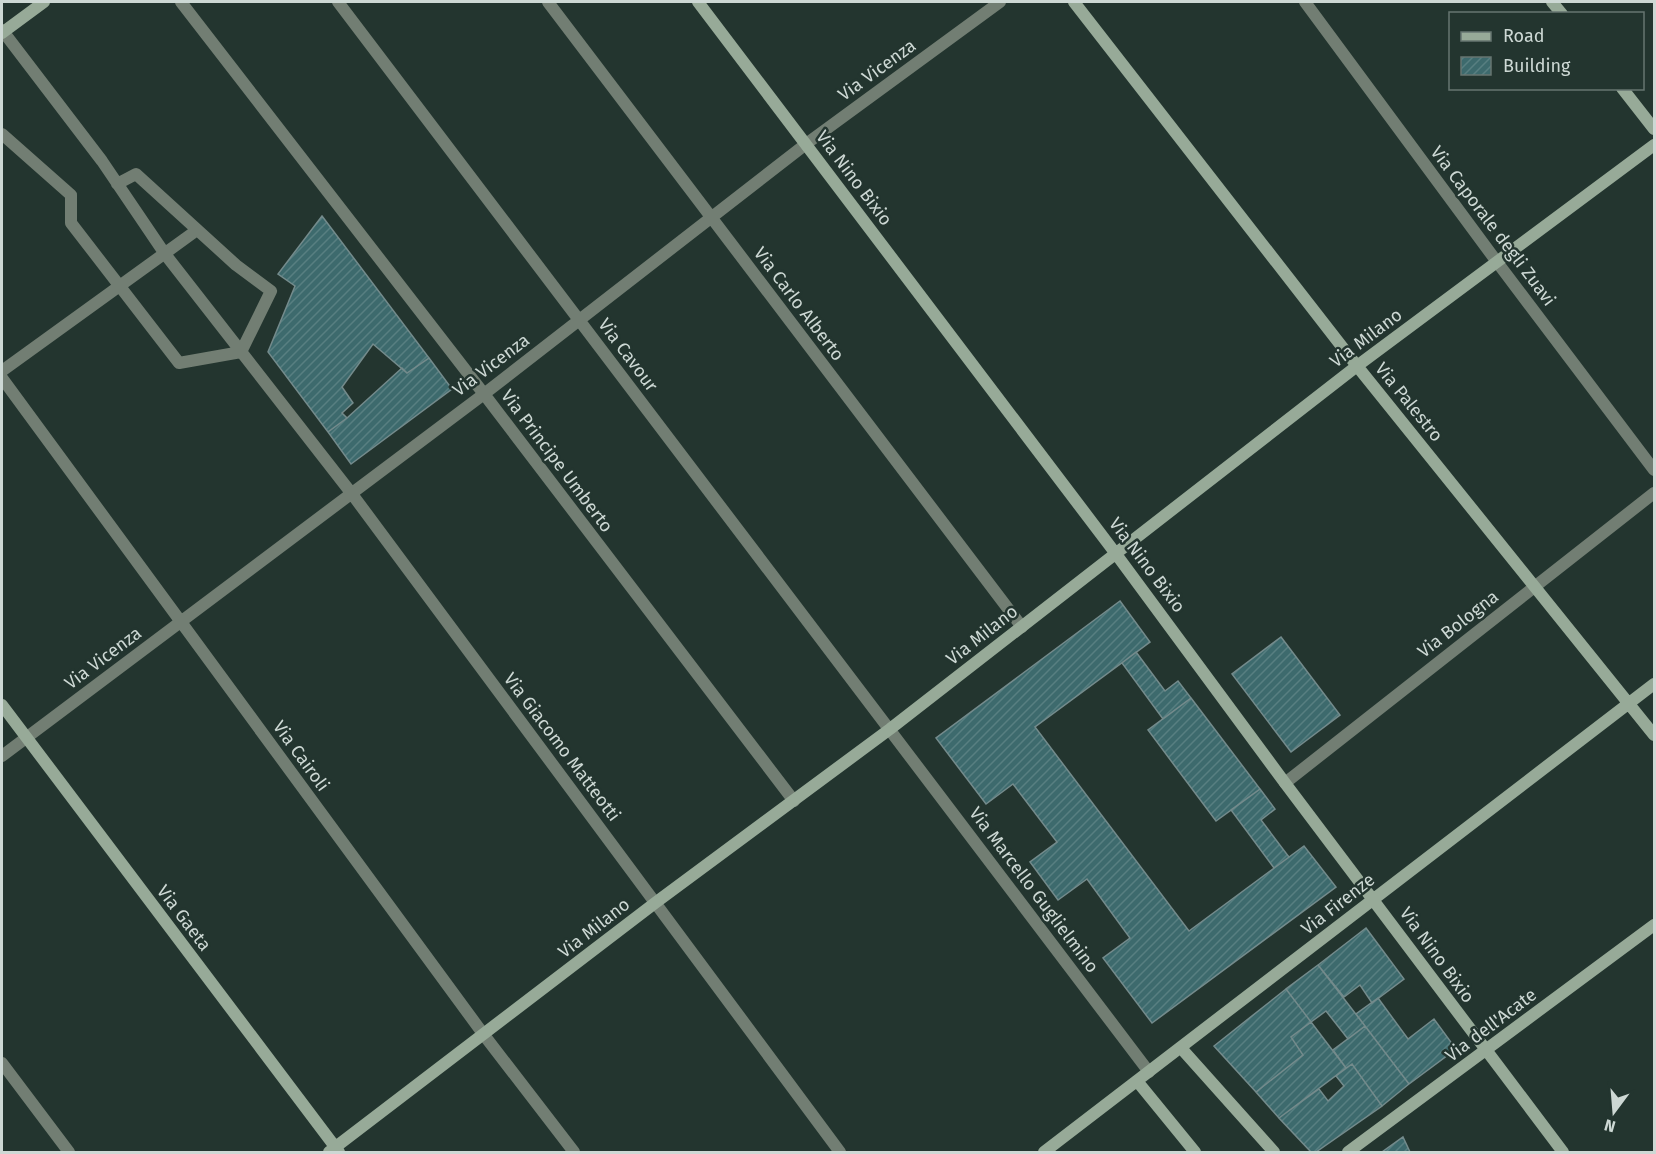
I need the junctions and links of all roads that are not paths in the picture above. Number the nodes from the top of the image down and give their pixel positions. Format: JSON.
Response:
{"nodes":[{"id":1,"x":44,"y":2,"type":"edge"},
{"id":2,"x":181,"y":2,"type":"edge"},
{"id":3,"x":338,"y":2,"type":"edge"},
{"id":4,"x":548,"y":2,"type":"edge"},
{"id":5,"x":699,"y":2,"type":"edge"},
{"id":6,"x":1000,"y":2,"type":"edge"},
{"id":7,"x":1074,"y":2,"type":"edge"},
{"id":8,"x":1305,"y":2,"type":"edge"},
{"id":9,"x":2,"y":32,"type":"edge"},
{"id":10,"x":1624,"y":90,"type":"edge"},
{"id":11,"x":1654,"y":129,"type":"edge"},
{"id":12,"x":2,"y":134,"type":"edge"},
{"id":13,"x":806,"y":144,"type":"junction"},
{"id":14,"x":1654,"y":145,"type":"edge"},
{"id":15,"x":117,"y":184,"type":"junction"},
{"id":16,"x":711,"y":218,"type":"junction"},
{"id":17,"x":197,"y":230,"type":"junction"},
{"id":18,"x":165,"y":254,"type":"junction"},
{"id":19,"x":1497,"y":262,"type":"junction"},
{"id":20,"x":119,"y":285,"type":"junction"},
{"id":21,"x":579,"y":321,"type":"junction"},
{"id":22,"x":241,"y":352,"type":"junction"},
{"id":23,"x":1357,"y":366,"type":"junction"},
{"id":24,"x":2,"y":371,"type":"edge"},
{"id":25,"x":2,"y":378,"type":"edge"},
{"id":26,"x":484,"y":394,"type":"junction"},
{"id":27,"x":1654,"y":470,"type":"edge"},
{"id":28,"x":1654,"y":493,"type":"edge"},
{"id":29,"x":352,"y":494,"type":"junction"},
{"id":30,"x":1116,"y":554,"type":"junction"},
{"id":31,"x":1535,"y":587,"type":"junction"},
{"id":32,"x":180,"y":623,"type":"junction"},
{"id":33,"x":1022,"y":627,"type":"junction"},
{"id":34,"x":1654,"y":684,"type":"edge"},
{"id":35,"x":1630,"y":704,"type":"junction"},
{"id":36,"x":2,"y":705,"type":"edge"},
{"id":37,"x":890,"y":729,"type":"junction"},
{"id":38,"x":1654,"y":735,"type":"edge"},
{"id":39,"x":26,"y":737,"type":"junction"},
{"id":40,"x":2,"y":756,"type":"edge"},
{"id":41,"x":1285,"y":783,"type":"junction"},
{"id":42,"x":794,"y":801,"type":"junction"},
{"id":43,"x":1374,"y":899,"type":"junction"},
{"id":44,"x":655,"y":903,"type":"junction"},
{"id":45,"x":1654,"y":925,"type":"edge"},
{"id":46,"x":484,"y":1035,"type":"junction"},
{"id":47,"x":1181,"y":1048,"type":"junction"},
{"id":48,"x":1486,"y":1051,"type":"junction"},
{"id":49,"x":2,"y":1063,"type":"edge"},
{"id":50,"x":1149,"y":1072,"type":"junction"},
{"id":51,"x":1137,"y":1081,"type":"junction"},
{"id":52,"x":334,"y":1151,"type":"edge"},
{"id":53,"x":69,"y":1152,"type":"edge"},
{"id":54,"x":574,"y":1152,"type":"edge"},
{"id":55,"x":840,"y":1152,"type":"edge"},
{"id":56,"x":1044,"y":1152,"type":"edge"},
{"id":57,"x":1195,"y":1152,"type":"edge"},
{"id":58,"x":1274,"y":1152,"type":"edge"},
{"id":59,"x":1348,"y":1152,"type":"edge"},
{"id":60,"x":1563,"y":1152,"type":"edge"}],
"edges":[{"from":1,"to":9,"type":"street"},
{"from":2,"to":26,"type":"street","name":"Via Principe Umberto"},
{"from":3,"to":21,"type":"street","name":"Via Cavour"},
{"from":4,"to":16,"type":"street","name":"Via Carlo Alberto"},
{"from":5,"to":13,"type":"street","name":"Via Nino Bixio"},
{"from":6,"to":13,"type":"street","name":"Via Vicenza"},
{"from":7,"to":23,"type":"street","name":"Via Palestro"},
{"from":8,"to":19,"type":"street","name":"Via Caporale degli Zuavi"},
{"from":9,"to":15,"type":"street","name":"Via Giacomo Matteotti"},
{"from":10,"to":11,"type":"street"},
{"from":12,"to":20,"type":"street"},
{"from":13,"to":16,"type":"street","name":"Via Vicenza"},
{"from":13,"to":30,"type":"street","name":"Via Nino Bixio"},
{"from":14,"to":19,"type":"street","name":"Via Milano"},
{"from":15,"to":17,"type":"street"},
{"from":15,"to":18,"type":"street","name":"Via Giacomo Matteotti"},
{"from":16,"to":21,"type":"street","name":"Via Vicenza"},
{"from":16,"to":33,"type":"street","name":"Via Carlo Alberto"},
{"from":17,"to":18,"type":"street"},
{"from":17,"to":22,"type":"street"},
{"from":18,"to":20,"type":"street"},
{"from":18,"to":22,"type":"street","name":"Via Giacomo Matteotti"},
{"from":19,"to":23,"type":"street","name":"Via Milano"},
{"from":19,"to":27,"type":"street","name":"Via Caporale degli Zuavi"},
{"from":20,"to":22,"type":"street"},
{"from":20,"to":24,"type":"street"},
{"from":21,"to":26,"type":"street","name":"Via Vicenza"},
{"from":21,"to":37,"type":"street","name":"Via Cavour"},
{"from":22,"to":29,"type":"street","name":"Via Giacomo Matteotti"},
{"from":23,"to":30,"type":"street","name":"Via Milano"},
{"from":23,"to":31,"type":"street","name":"Via Palestro"},
{"from":25,"to":32,"type":"street","name":"Via Cairoli"},
{"from":26,"to":29,"type":"street","name":"Via Vicenza"},
{"from":26,"to":42,"type":"street","name":"Via Principe Umberto"},
{"from":28,"to":31,"type":"street","name":"Via Bologna"},
{"from":29,"to":32,"type":"street","name":"Via Vicenza"},
{"from":29,"to":44,"type":"street","name":"Via Giacomo Matteotti"},
{"from":30,"to":33,"type":"street","name":"Via Milano"},
{"from":30,"to":41,"type":"street","name":"Via Nino Bixio"},
{"from":31,"to":35,"type":"street","name":"Via Palestro"},
{"from":31,"to":41,"type":"street","name":"Via Bologna"},
{"from":32,"to":39,"type":"street","name":"Via Vicenza"},
{"from":32,"to":46,"type":"street","name":"Via Cairoli"},
{"from":33,"to":37,"type":"street","name":"Via Milano"},
{"from":34,"to":35,"type":"street","name":"Via Firenze"},
{"from":35,"to":38,"type":"street","name":"Via Palestro"},
{"from":35,"to":43,"type":"street","name":"Via Firenze"},
{"from":36,"to":39,"type":"street","name":"Via Gaeta"},
{"from":37,"to":42,"type":"street","name":"Via Milano"},
{"from":37,"to":50,"type":"street","name":"Via Marcello Guglielmino"},
{"from":39,"to":40,"type":"street","name":"Via Vicenza"},
{"from":39,"to":52,"type":"street","name":"Via Gaeta"},
{"from":41,"to":43,"type":"street","name":"Via Nino Bixio"},
{"from":42,"to":44,"type":"street","name":"Via Milano"},
{"from":43,"to":47,"type":"street","name":"Via Firenze"},
{"from":43,"to":48,"type":"street","name":"Via Nino Bixio"},
{"from":44,"to":46,"type":"street","name":"Via Milano"},
{"from":44,"to":55,"type":"street","name":"Via Giacomo Matteotti"},
{"from":45,"to":48,"type":"street","name":"Via dell'Acate"},
{"from":46,"to":52,"type":"street","name":"Via Milano"},
{"from":46,"to":54,"type":"street","name":"Via Cairoli"},
{"from":47,"to":50,"type":"street","name":"Via Firenze"},
{"from":47,"to":58,"type":"street"},
{"from":48,"to":59,"type":"street","name":"Via dell'Acate"},
{"from":48,"to":60,"type":"street","name":"Via Nino Bixio"},
{"from":49,"to":53,"type":"street"},
{"from":50,"to":51,"type":"street","name":"Via Firenze"},
{"from":51,"to":56,"type":"street","name":"Via Firenze"},
{"from":51,"to":57,"type":"street"}]}
